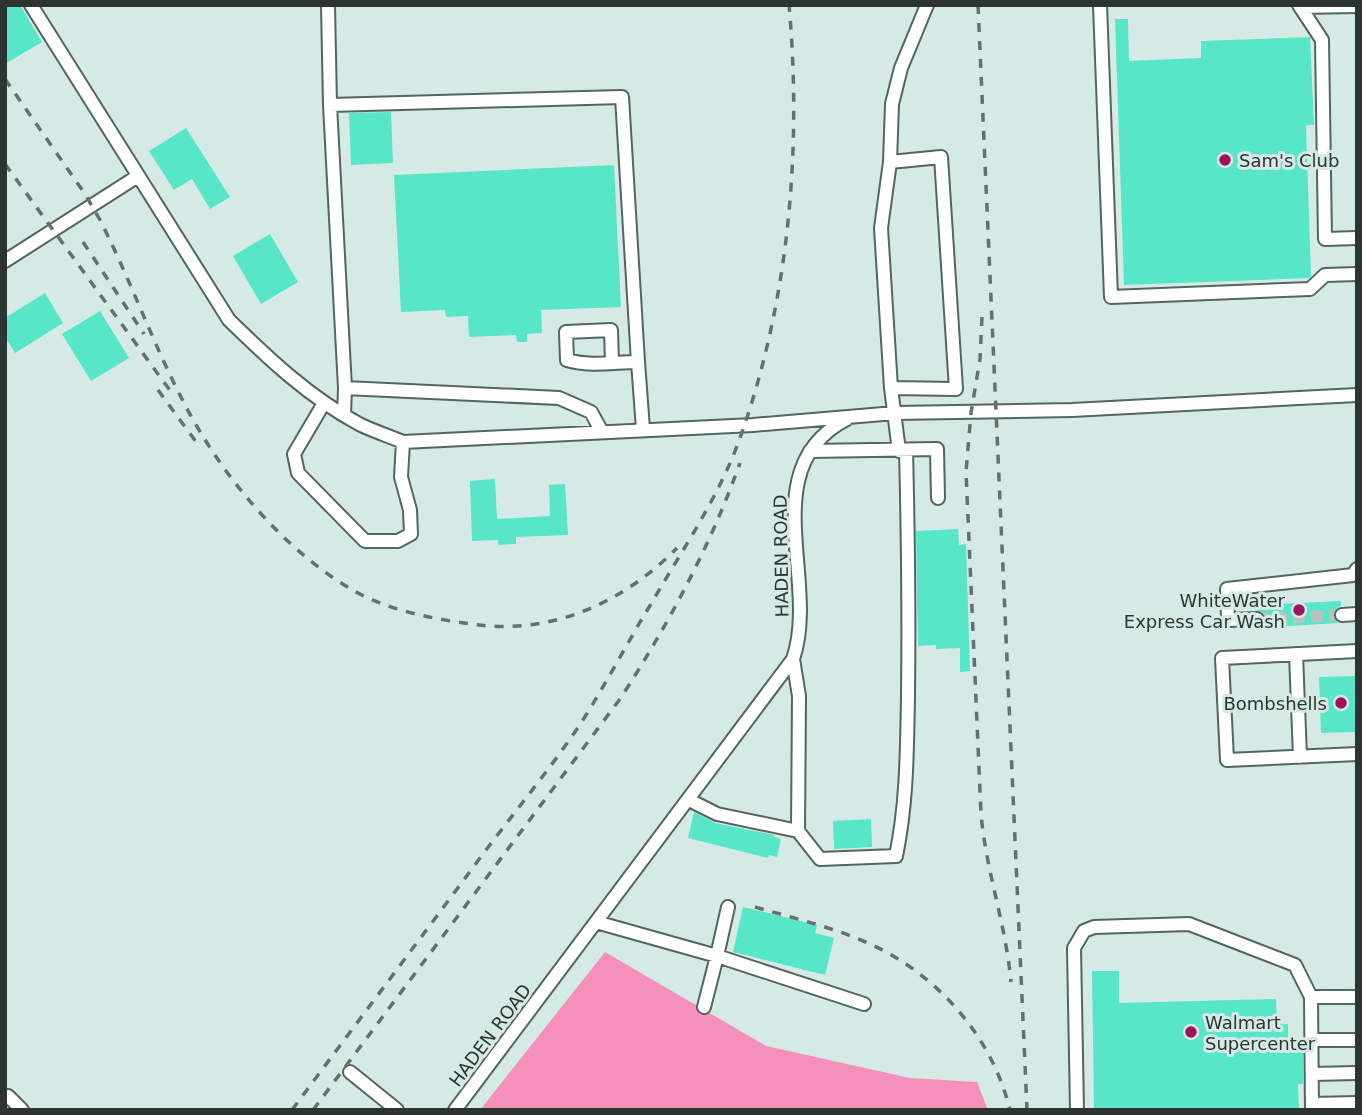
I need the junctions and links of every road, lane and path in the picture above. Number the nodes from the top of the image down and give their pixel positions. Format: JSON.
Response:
{"nodes":[{"id":1,"x":31,"y":5,"type":"edge"},
{"id":2,"x":328,"y":5,"type":"edge"},
{"id":3,"x":926,"y":5,"type":"edge"},
{"id":4,"x":1100,"y":5,"type":"edge"},
{"id":5,"x":1300,"y":6,"type":"edge"},
{"id":6,"x":1357,"y":6,"type":"edge"},
{"id":7,"x":330,"y":105,"type":"junction"},
{"id":8,"x":890,"y":162,"type":"junction"},
{"id":9,"x":138,"y":176,"type":"junction"},
{"id":10,"x":1357,"y":238,"type":"edge"},
{"id":11,"x":5,"y":261,"type":"edge"},
{"id":12,"x":1357,"y":274,"type":"edge"},
{"id":13,"x":638,"y":362,"type":"junction"},
{"id":14,"x":612,"y":363,"type":"dead end"},
{"id":15,"x":345,"y":388,"type":"junction"},
{"id":16,"x":891,"y":388,"type":"junction"},
{"id":17,"x":1357,"y":396,"type":"edge"},
{"id":18,"x":324,"y":402,"type":"junction"},
{"id":19,"x":895,"y":413,"type":"junction"},
{"id":20,"x":344,"y":415,"type":"junction"},
{"id":21,"x":853,"y":415,"type":"junction"},
{"id":22,"x":643,"y":429,"type":"junction"},
{"id":23,"x":602,"y":432,"type":"junction"},
{"id":24,"x":403,"y":443,"type":"junction"},
{"id":25,"x":903,"y":450,"type":"junction"},
{"id":26,"x":810,"y":451,"type":"junction"},
{"id":27,"x":938,"y":499,"type":"dead end"},
{"id":28,"x":1357,"y":569,"type":"edge"},
{"id":29,"x":1357,"y":614,"type":"edge"},
{"id":30,"x":1342,"y":615,"type":"tunnel mouth"},
{"id":31,"x":1257,"y":619,"type":"tunnel mouth"},
{"id":32,"x":1357,"y":651,"type":"edge"},
{"id":33,"x":1296,"y":654,"type":"junction"},
{"id":34,"x":793,"y":659,"type":"junction"},
{"id":35,"x":1357,"y":754,"type":"edge"},
{"id":36,"x":1300,"y":757,"type":"junction"},
{"id":37,"x":689,"y":800,"type":"junction"},
{"id":38,"x":798,"y":831,"type":"junction"},
{"id":39,"x":728,"y":908,"type":"dead end"},
{"id":40,"x":596,"y":922,"type":"junction"},
{"id":41,"x":717,"y":956,"type":"junction"},
{"id":42,"x":1311,"y":997,"type":"junction"},
{"id":43,"x":1357,"y":997,"type":"edge"},
{"id":44,"x":864,"y":1004,"type":"dead end"},
{"id":45,"x":704,"y":1007,"type":"dead end"},
{"id":46,"x":1311,"y":1040,"type":"junction"},
{"id":47,"x":1357,"y":1040,"type":"edge"},
{"id":48,"x":350,"y":1072,"type":"dead end"},
{"id":49,"x":1357,"y":1073,"type":"edge"},
{"id":50,"x":1312,"y":1074,"type":"junction"},
{"id":51,"x":5,"y":1096,"type":"edge"},
{"id":52,"x":1357,"y":1103,"type":"edge"},
{"id":53,"x":1312,"y":1107,"type":"edge"},
{"id":54,"x":22,"y":1110,"type":"edge"},
{"id":55,"x":397,"y":1110,"type":"edge"},
{"id":56,"x":456,"y":1110,"type":"edge"},
{"id":57,"x":1077,"y":1110,"type":"edge"}],
"edges":[{"from":1,"to":9,"type":"street"},
{"from":2,"to":7,"type":"street"},
{"from":3,"to":8,"type":"street"},
{"from":4,"to":12,"type":"street"},
{"from":5,"to":6,"type":"street"},
{"from":5,"to":10,"type":"street"},
{"from":7,"to":13,"type":"street"},
{"from":7,"to":15,"type":"street"},
{"from":8,"to":16,"type":"street"},
{"from":8,"to":16,"type":"street"},
{"from":9,"to":11,"type":"street"},
{"from":9,"to":18,"type":"street"},
{"from":13,"to":14,"type":"street"},
{"from":13,"to":22,"type":"street"},
{"from":15,"to":20,"type":"street"},
{"from":15,"to":23,"type":"street"},
{"from":16,"to":19,"type":"street"},
{"from":17,"to":19,"type":"street"},
{"from":18,"to":20,"type":"street"},
{"from":18,"to":24,"type":"street"},
{"from":19,"to":21,"type":"street"},
{"from":19,"to":25,"type":"street"},
{"from":20,"to":24,"type":"street"},
{"from":21,"to":22,"type":"street"},
{"from":21,"to":26,"type":"street","name":"HADEN ROAD"},
{"from":22,"to":23,"type":"street"},
{"from":23,"to":24,"type":"street"},
{"from":25,"to":26,"type":"street"},
{"from":25,"to":27,"type":"street"},
{"from":25,"to":38,"type":"street"},
{"from":26,"to":34,"type":"street","name":"HADEN ROAD"},
{"from":28,"to":31,"type":"street"},
{"from":29,"to":30,"type":"street"},
{"from":32,"to":33,"type":"street"},
{"from":33,"to":36,"type":"street"},
{"from":33,"to":36,"type":"street"},
{"from":34,"to":37,"type":"street","name":"HADEN ROAD"},
{"from":34,"to":38,"type":"street"},
{"from":35,"to":36,"type":"street"},
{"from":37,"to":38,"type":"street"},
{"from":37,"to":40,"type":"street","name":"HADEN ROAD"},
{"from":39,"to":41,"type":"street"},
{"from":40,"to":41,"type":"street"},
{"from":40,"to":56,"type":"street","name":"HADEN ROAD"},
{"from":41,"to":44,"type":"street"},
{"from":41,"to":45,"type":"street"},
{"from":42,"to":43,"type":"street"},
{"from":42,"to":46,"type":"street"},
{"from":42,"to":57,"type":"street"},
{"from":46,"to":47,"type":"street"},
{"from":46,"to":50,"type":"street"},
{"from":48,"to":55,"type":"street"},
{"from":49,"to":50,"type":"street"},
{"from":50,"to":53,"type":"street"},
{"from":51,"to":54,"type":"street"},
{"from":52,"to":53,"type":"street"}]}
